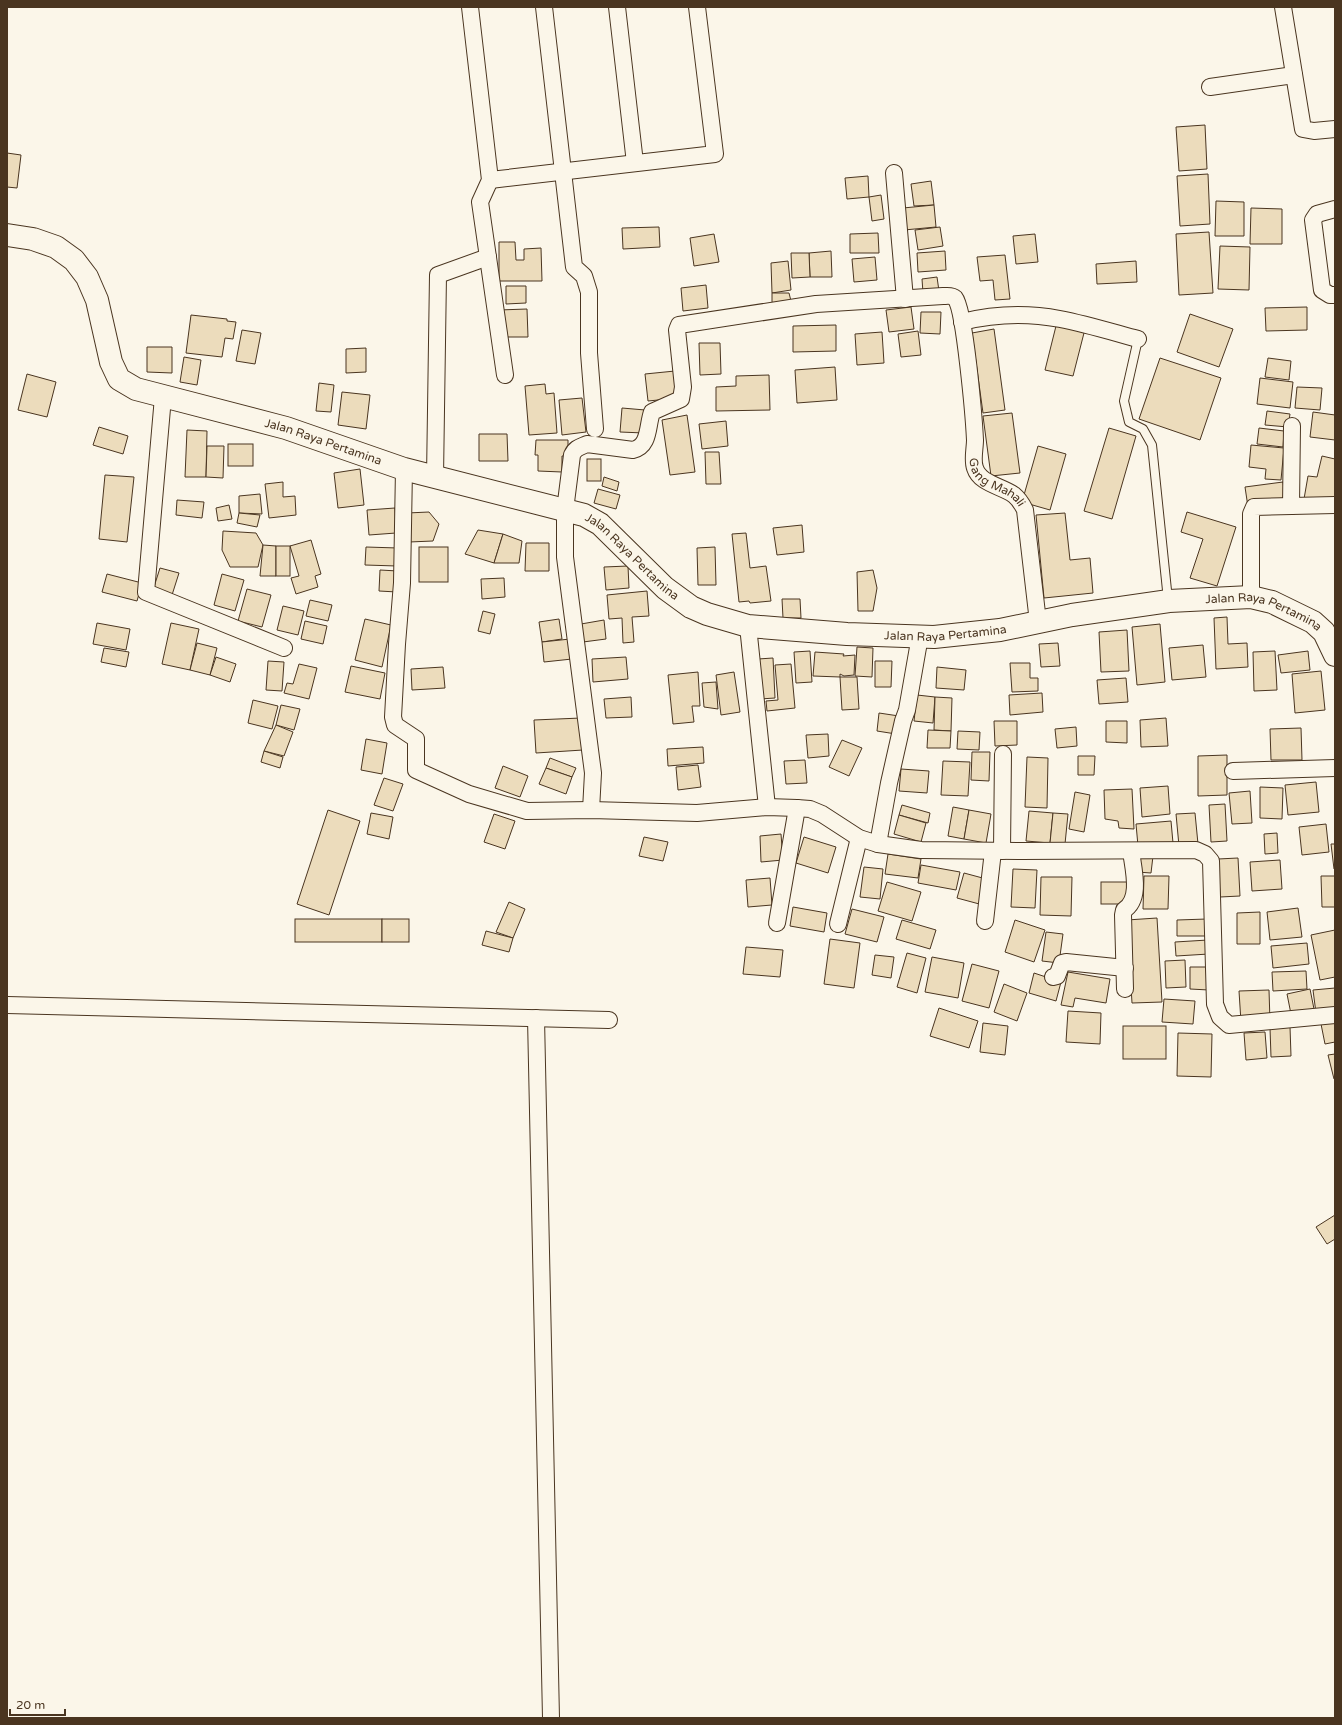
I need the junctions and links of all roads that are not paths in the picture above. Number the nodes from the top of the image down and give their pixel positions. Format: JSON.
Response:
{"nodes":[{"id":1,"x":470,"y":7,"type":"edge"},
{"id":2,"x":544,"y":7,"type":"edge"},
{"id":3,"x":617,"y":7,"type":"edge"},
{"id":4,"x":697,"y":7,"type":"edge"},
{"id":5,"x":1283,"y":7,"type":"edge"},
{"id":6,"x":1294,"y":75,"type":"junction"},
{"id":7,"x":1210,"y":87,"type":"dead end"},
{"id":8,"x":1335,"y":129,"type":"edge"},
{"id":9,"x":635,"y":163,"type":"junction"},
{"id":10,"x":564,"y":172,"type":"junction"},
{"id":11,"x":894,"y":173,"type":"dead end"},
{"id":12,"x":490,"y":180,"type":"junction"},
{"id":13,"x":1335,"y":209,"type":"edge"},
{"id":14,"x":7,"y":235,"type":"edge"},
{"id":15,"x":488,"y":257,"type":"junction"},
{"id":16,"x":1335,"y":295,"type":"edge"},
{"id":17,"x":905,"y":299,"type":"junction"},
{"id":18,"x":962,"y":322,"type":"junction"},
{"id":19,"x":1138,"y":339,"type":"joint"},
{"id":20,"x":505,"y":375,"type":"dead end"},
{"id":21,"x":163,"y":397,"type":"junction"},
{"id":22,"x":1292,"y":426,"type":"dead end"},
{"id":23,"x":595,"y":429,"type":"dead end"},
{"id":24,"x":404,"y":469,"type":"junction"},
{"id":25,"x":435,"y":477,"type":"junction"},
{"id":26,"x":1335,"y":505,"type":"edge"},
{"id":27,"x":1291,"y":506,"type":"junction"},
{"id":28,"x":565,"y":510,"type":"junction"},
{"id":29,"x":1251,"y":597,"type":"junction"},
{"id":30,"x":1168,"y":601,"type":"junction"},
{"id":31,"x":1038,"y":622,"type":"junction"},
{"id":32,"x":748,"y":626,"type":"junction"},
{"id":33,"x":920,"y":636,"type":"junction"},
{"id":34,"x":284,"y":648,"type":"dead end"},
{"id":35,"x":1335,"y":655,"type":"edge"},
{"id":36,"x":1003,"y":754,"type":"dead end"},
{"id":37,"x":1335,"y":768,"type":"edge"},
{"id":38,"x":1233,"y":771,"type":"dead end"},
{"id":39,"x":767,"y":807,"type":"junction"},
{"id":40,"x":797,"y":808,"type":"junction"},
{"id":41,"x":591,"y":810,"type":"junction"},
{"id":42,"x":859,"y":838,"type":"junction"},
{"id":43,"x":878,"y":844,"type":"junction"},
{"id":44,"x":1132,"y":850,"type":"junction"},
{"id":45,"x":998,"y":851,"type":"junction"},
{"id":46,"x":985,"y":921,"type":"dead end"},
{"id":47,"x":777,"y":923,"type":"dead end"},
{"id":48,"x":838,"y":924,"type":"dead end"},
{"id":49,"x":1125,"y":968,"type":"junction"},
{"id":50,"x":1053,"y":977,"type":"dead end"},
{"id":51,"x":1125,"y":989,"type":"dead end"},
{"id":52,"x":7,"y":1005,"type":"edge"},
{"id":53,"x":1335,"y":1015,"type":"edge"},
{"id":54,"x":536,"y":1018,"type":"junction"},
{"id":55,"x":609,"y":1020,"type":"dead end"},
{"id":56,"x":551,"y":1718,"type":"edge"}],
"edges":[{"from":1,"to":12,"type":"street"},
{"from":2,"to":10,"type":"street"},
{"from":3,"to":9,"type":"street"},
{"from":4,"to":9,"type":"street"},
{"from":5,"to":6,"type":"street"},
{"from":6,"to":7,"type":"street"},
{"from":6,"to":8,"type":"street"},
{"from":9,"to":10,"type":"street"},
{"from":10,"to":12,"type":"street"},
{"from":10,"to":23,"type":"street"},
{"from":11,"to":17,"type":"street"},
{"from":12,"to":15,"type":"street"},
{"from":13,"to":16,"type":"street"},
{"from":14,"to":21,"type":"main road","name":"Jalan Raya Pertamina"},
{"from":15,"to":20,"type":"street"},
{"from":15,"to":25,"type":"street"},
{"from":17,"to":18,"type":"street","name":"Gang Mahali"},
{"from":17,"to":28,"type":"street"},
{"from":18,"to":19,"type":"street"},
{"from":18,"to":31,"type":"street","name":"Gang Mahali"},
{"from":19,"to":30,"type":"lane"},
{"from":21,"to":24,"type":"main road","name":"Jalan Raya Pertamina"},
{"from":21,"to":34,"type":"street"},
{"from":22,"to":27,"type":"street"},
{"from":24,"to":25,"type":"main road","name":"Jalan Raya Pertamina"},
{"from":24,"to":41,"type":"street"},
{"from":25,"to":28,"type":"main road","name":"Jalan Raya Pertamina"},
{"from":26,"to":27,"type":"street"},
{"from":27,"to":29,"type":"street"},
{"from":28,"to":32,"type":"main road","name":"Jalan Raya Pertamina"},
{"from":28,"to":41,"type":"street"},
{"from":29,"to":30,"type":"main road","name":"Jalan Raya Pertamina"},
{"from":29,"to":35,"type":"main road","name":"Jalan Raya Pertamina"},
{"from":30,"to":31,"type":"main road","name":"Jalan Raya Pertamina"},
{"from":31,"to":33,"type":"main road","name":"Jalan Raya Pertamina"},
{"from":32,"to":33,"type":"main road","name":"Jalan Raya Pertamina"},
{"from":32,"to":39,"type":"street"},
{"from":33,"to":43,"type":"street"},
{"from":36,"to":45,"type":"street"},
{"from":37,"to":38,"type":"street"},
{"from":39,"to":40,"type":"street"},
{"from":39,"to":41,"type":"street"},
{"from":40,"to":42,"type":"street"},
{"from":40,"to":47,"type":"street"},
{"from":42,"to":43,"type":"street"},
{"from":42,"to":48,"type":"street"},
{"from":43,"to":45,"type":"street"},
{"from":44,"to":45,"type":"street"},
{"from":44,"to":49,"type":"street"},
{"from":44,"to":53,"type":"street"},
{"from":45,"to":46,"type":"street"},
{"from":49,"to":50,"type":"street"},
{"from":49,"to":51,"type":"street"},
{"from":52,"to":54,"type":"street"},
{"from":54,"to":55,"type":"street"},
{"from":54,"to":56,"type":"street"}]}
